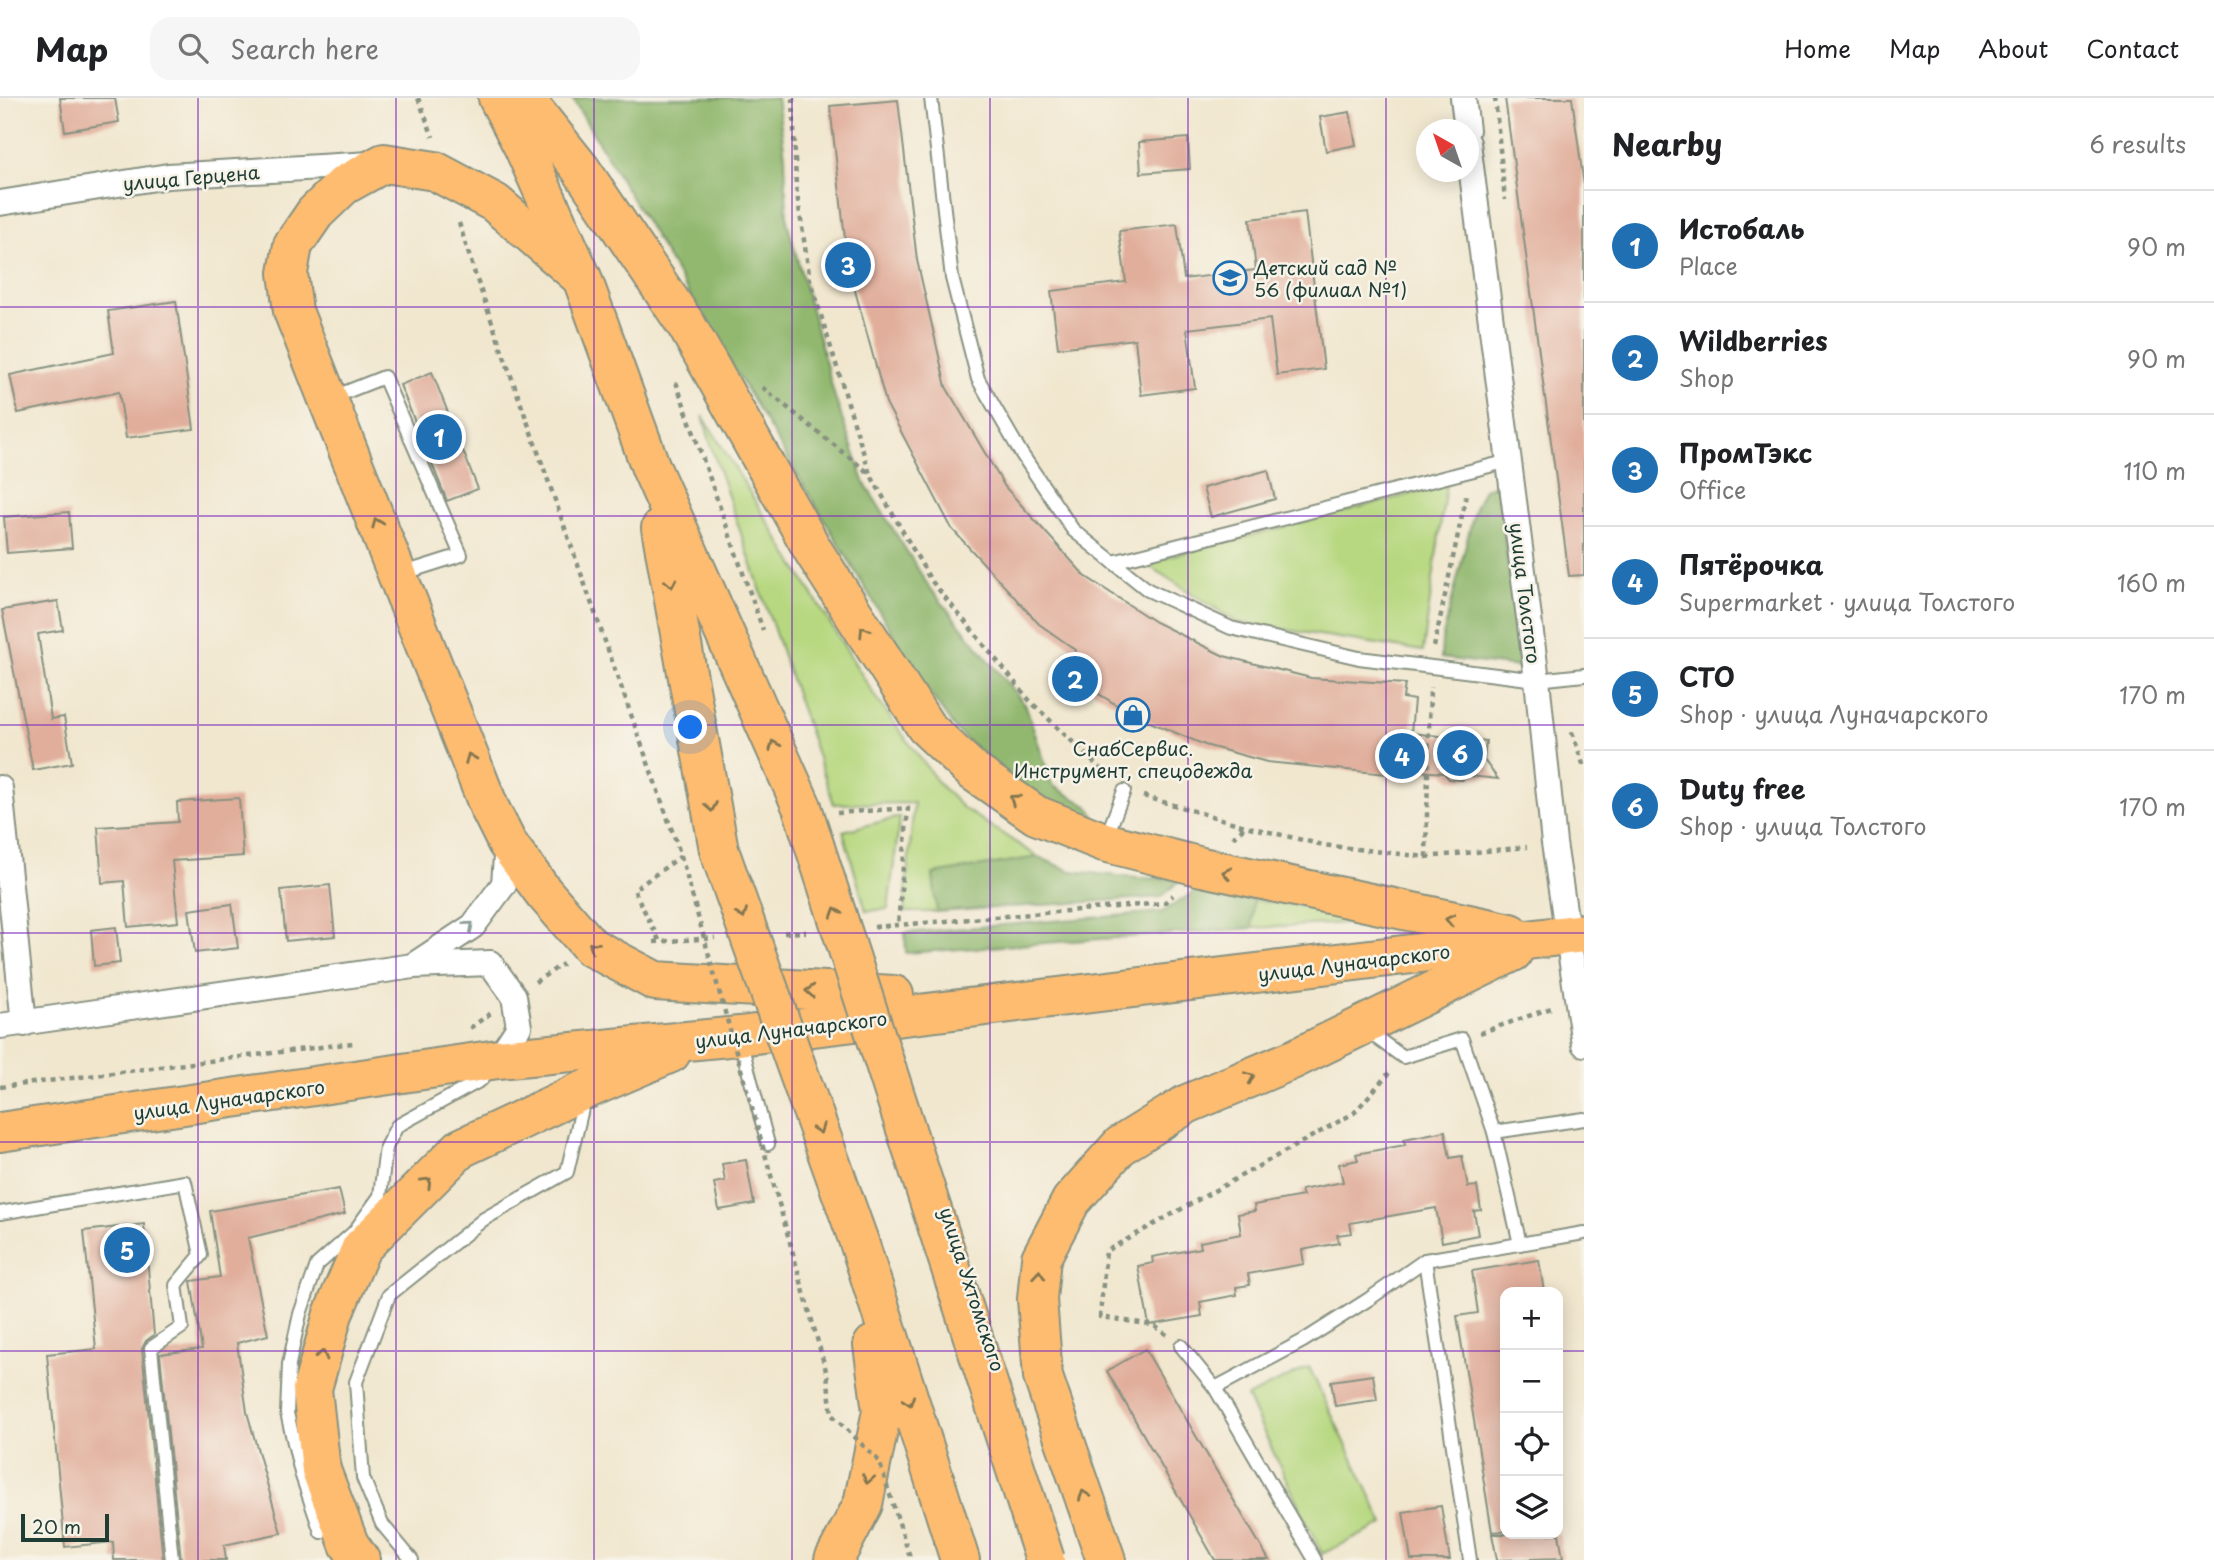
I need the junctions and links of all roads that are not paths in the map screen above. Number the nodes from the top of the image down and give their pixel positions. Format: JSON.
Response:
{"nodes":[{"id":1,"x":498,"y":98,"type":"edge"},
{"id":2,"x":524,"y":98,"type":"edge"},
{"id":3,"x":931,"y":98,"type":"edge"},
{"id":4,"x":1463,"y":98,"type":"edge"},
{"id":5,"x":1466,"y":119,"type":"edge"},
{"id":6,"x":384,"y":163,"type":"junction"},
{"id":7,"x":1473,"y":182,"type":"edge"},
{"id":8,"x":0,"y":203,"type":"edge"},
{"id":9,"x":582,"y":278,"type":"junction"},
{"id":10,"x":327,"y":399,"type":"junction"},
{"id":11,"x":1509,"y":461,"type":"junction"},
{"id":12,"x":650,"y":468,"type":"junction"},
{"id":13,"x":1113,"y":562,"type":"junction"},
{"id":14,"x":397,"y":575,"type":"junction"},
{"id":15,"x":1584,"y":675,"type":"edge"},
{"id":16,"x":1536,"y":680,"type":"junction"},
{"id":17,"x":0,"y":788,"type":"edge"},
{"id":18,"x":1124,"y":791,"type":"dead end"},
{"id":19,"x":1104,"y":842,"type":"junction"},
{"id":20,"x":507,"y":843,"type":"junction"},
{"id":21,"x":1564,"y":936,"type":"edge"},
{"id":22,"x":413,"y":966,"type":"junction"},
{"id":23,"x":1025,"y":1002,"type":"junction"},
{"id":24,"x":885,"y":1018,"type":"junction"},
{"id":25,"x":12,"y":1025,"type":"edge"},
{"id":26,"x":1361,"y":1026,"type":"junction"},
{"id":27,"x":722,"y":1038,"type":"junction"},
{"id":28,"x":1584,"y":1044,"type":"edge"},
{"id":29,"x":498,"y":1059,"type":"junction"},
{"id":30,"x":586,"y":1090,"type":"junction"},
{"id":31,"x":1584,"y":1119,"type":"edge"},
{"id":32,"x":0,"y":1132,"type":"edge"},
{"id":33,"x":1494,"y":1132,"type":"junction"},
{"id":34,"x":768,"y":1144,"type":"dead end"},
{"id":35,"x":0,"y":1213,"type":"edge"},
{"id":36,"x":1584,"y":1233,"type":"edge"},
{"id":37,"x":859,"y":1242,"type":"junction"},
{"id":38,"x":1520,"y":1244,"type":"junction"},
{"id":39,"x":1425,"y":1260,"type":"junction"},
{"id":40,"x":1181,"y":1346,"type":"road end"},
{"id":41,"x":1215,"y":1388,"type":"junction"},
{"id":42,"x":321,"y":1532,"type":"dead end"},
{"id":43,"x":172,"y":1560,"type":"edge"},
{"id":44,"x":360,"y":1560,"type":"edge"},
{"id":45,"x":412,"y":1560,"type":"edge"},
{"id":46,"x":834,"y":1560,"type":"edge"},
{"id":47,"x":960,"y":1560,"type":"edge"},
{"id":48,"x":1045,"y":1560,"type":"edge"},
{"id":49,"x":1062,"y":1560,"type":"edge"},
{"id":50,"x":1106,"y":1560,"type":"edge"},
{"id":51,"x":1315,"y":1560,"type":"edge"},
{"id":52,"x":1470,"y":1560,"type":"edge"}],
"edges":[{"from":1,"to":9,"type":"main road"},
{"from":19,"to":2,"type":"main road","one_way":true},
{"from":3,"to":13,"type":"lane"},
{"from":4,"to":5,"type":"street"},
{"from":6,"to":8,"type":"street","name":"улица Герцена"},
{"from":6,"to":9,"type":"main road"},
{"from":6,"to":10,"type":"main road"},
{"from":7,"to":11,"type":"street","name":"улица Толстого"},
{"from":9,"to":12,"type":"main road"},
{"from":14,"to":10,"type":"main road","one_way":true},
{"from":10,"to":14,"type":"lane"},
{"from":11,"to":13,"type":"lane"},
{"from":11,"to":16,"type":"street","name":"улица Толстого"},
{"from":12,"to":37,"type":"main road","one_way":true,"bridge":true},
{"from":48,"to":12,"type":"main road","one_way":true,"bridge":true},
{"from":13,"to":16,"type":"lane"},
{"from":20,"to":14,"type":"main road","one_way":true},
{"from":15,"to":16,"type":"lane"},
{"from":16,"to":21,"type":"street","name":"улица Толстого"},
{"from":17,"to":25,"type":"street"},
{"from":18,"to":19,"type":"lane"},
{"from":21,"to":19,"type":"main road","one_way":true},
{"from":22,"to":20,"type":"street","one_way":true},
{"from":23,"to":20,"type":"main road","one_way":true},
{"from":21,"to":23,"type":"main road","name":"улица Луначарского"},
{"from":21,"to":26,"type":"main road"},
{"from":21,"to":28,"type":"street","name":"улица Толстого"},
{"from":22,"to":25,"type":"street"},
{"from":22,"to":29,"type":"street"},
{"from":23,"to":24,"type":"main road","name":"улица Луначарского"},
{"from":24,"to":27,"type":"main road","name":"улица Луначарского"},
{"from":24,"to":49,"type":"street","name":"улица Ухтомского"},
{"from":26,"to":33,"type":"lane"},
{"from":50,"to":26,"type":"main road","one_way":true},
{"from":27,"to":29,"type":"main road","name":"улица Луначарского"},
{"from":27,"to":30,"type":"main road"},
{"from":27,"to":34,"type":"lane"},
{"from":29,"to":32,"type":"main road","name":"улица Луначарского"},
{"from":29,"to":42,"type":"lane"},
{"from":44,"to":30,"type":"main road","one_way":true},
{"from":30,"to":45,"type":"lane"},
{"from":31,"to":33,"type":"lane"},
{"from":33,"to":38,"type":"lane"},
{"from":35,"to":43,"type":"lane"},
{"from":36,"to":38,"type":"lane"},
{"from":37,"to":46,"type":"main road","one_way":true},
{"from":37,"to":47,"type":"main road","one_way":true},
{"from":38,"to":39,"type":"lane"},
{"from":39,"to":41,"type":"lane"},
{"from":39,"to":52,"type":"lane"},
{"from":40,"to":41,"type":"lane"},
{"from":41,"to":51,"type":"lane"}]}
